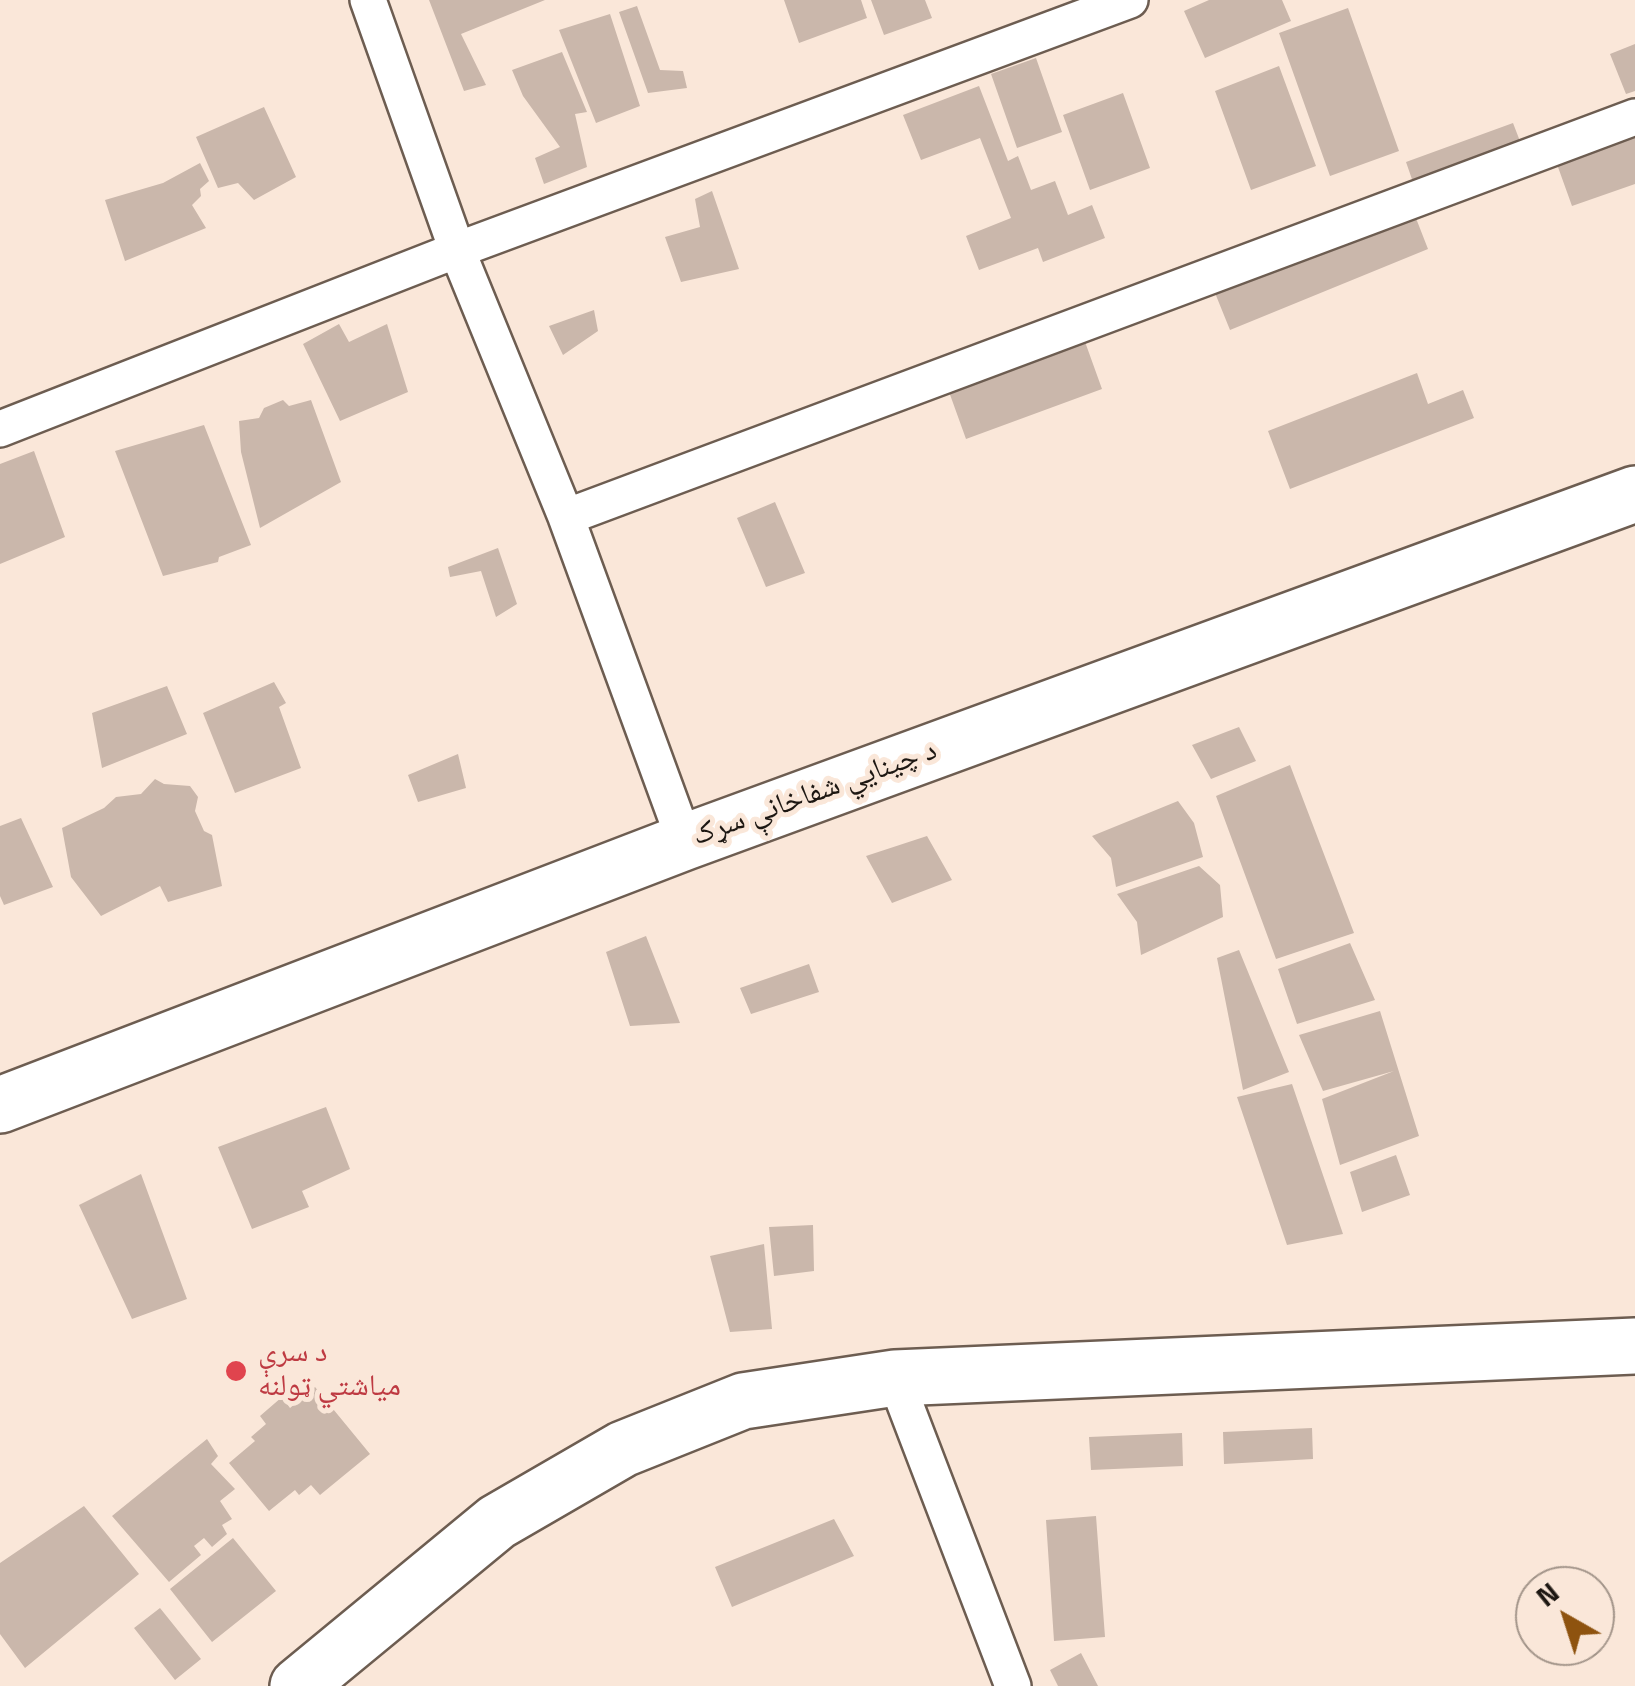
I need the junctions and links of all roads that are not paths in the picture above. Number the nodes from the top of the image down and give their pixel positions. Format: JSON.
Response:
{"nodes":[{"id":1,"x":368,"y":0,"type":"edge"},
{"id":2,"x":1130,"y":0,"type":"edge"},
{"id":3,"x":1635,"y":117,"type":"edge"},
{"id":4,"x":457,"y":250,"type":"junction"},
{"id":5,"x":0,"y":429,"type":"edge"},
{"id":6,"x":1635,"y":494,"type":"edge"},
{"id":7,"x":566,"y":517,"type":"junction"},
{"id":8,"x":685,"y":842,"type":"junction"},
{"id":9,"x":0,"y":1106,"type":"edge"},
{"id":10,"x":1635,"y":1346,"type":"edge"},
{"id":11,"x":895,"y":1378,"type":"junction"},
{"id":12,"x":298,"y":1686,"type":"edge"},
{"id":13,"x":1012,"y":1686,"type":"edge"}],
"edges":[{"from":1,"to":4,"type":"street"},
{"from":2,"to":4,"type":"street"},
{"from":3,"to":7,"type":"street"},
{"from":4,"to":5,"type":"street"},
{"from":4,"to":7,"type":"street"},
{"from":6,"to":8,"type":"main road","name":"د چينايي شفاخانې سړک"},
{"from":7,"to":8,"type":"street"},
{"from":8,"to":9,"type":"main road","name":"د چينايي شفاخانې سړک"},
{"from":10,"to":11,"type":"main road"},
{"from":11,"to":12,"type":"main road"},
{"from":11,"to":13,"type":"street"}]}
